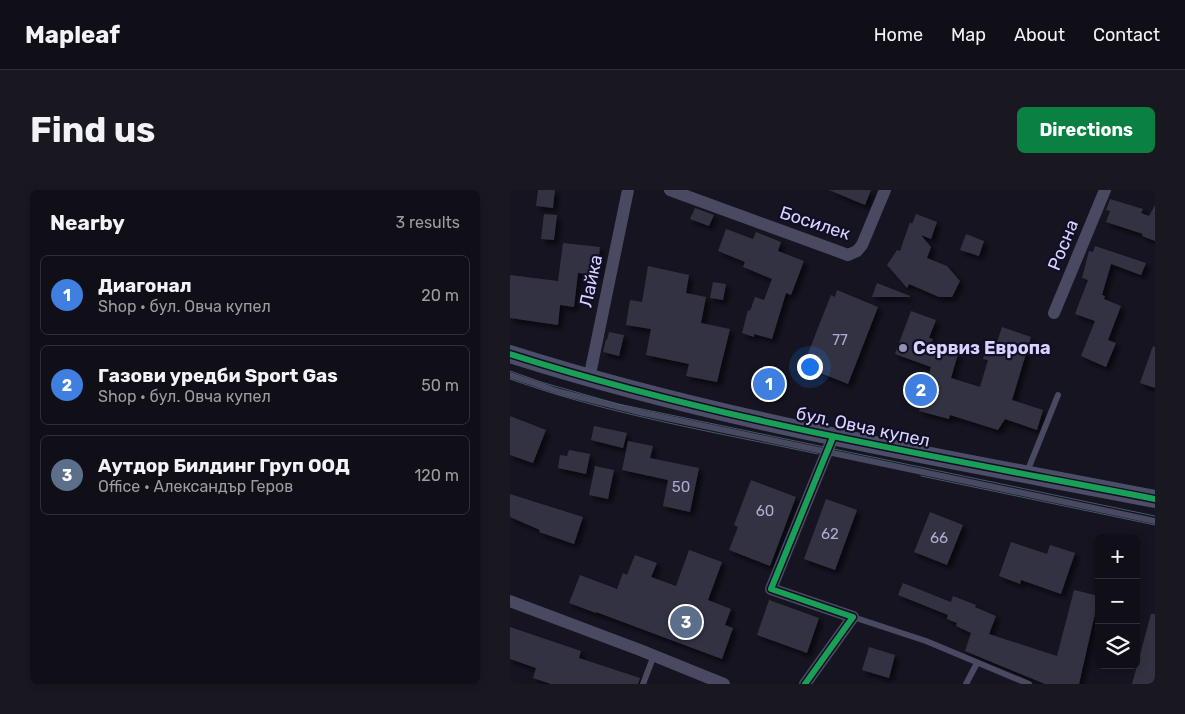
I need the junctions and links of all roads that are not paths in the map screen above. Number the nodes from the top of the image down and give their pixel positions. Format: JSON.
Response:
{"nodes":[{"id":1,"x":628,"y":190,"type":"edge"},
{"id":2,"x":670,"y":190,"type":"edge"},
{"id":3,"x":885,"y":190,"type":"edge"},
{"id":4,"x":1105,"y":190,"type":"edge"},
{"id":5,"x":1054,"y":312,"type":"dead end"},
{"id":6,"x":510,"y":354,"type":"edge"},
{"id":7,"x":510,"y":375,"type":"edge"},
{"id":8,"x":589,"y":379,"type":"junction"},
{"id":9,"x":1058,"y":395,"type":"dead end"},
{"id":10,"x":830,"y":444,"type":"junction"},
{"id":11,"x":1026,"y":474,"type":"junction"},
{"id":12,"x":1155,"y":500,"type":"edge"},
{"id":13,"x":1155,"y":521,"type":"edge"},
{"id":14,"x":510,"y":601,"type":"edge"},
{"id":15,"x":853,"y":617,"type":"junction"},
{"id":16,"x":654,"y":655,"type":"junction"},
{"id":17,"x":977,"y":663,"type":"junction"},
{"id":18,"x":643,"y":684,"type":"edge"},
{"id":19,"x":724,"y":684,"type":"edge"},
{"id":20,"x":805,"y":684,"type":"edge"},
{"id":21,"x":966,"y":684,"type":"edge"},
{"id":22,"x":1029,"y":684,"type":"edge"}],
"edges":[{"from":1,"to":8,"type":"street","name":"Лайка"},
{"from":2,"to":3,"type":"street","name":"Босилек"},
{"from":4,"to":5,"type":"street","name":"Росна"},
{"from":6,"to":8,"type":"main road","name":"бул. Овча купел"},
{"from":7,"to":10,"type":"lane"},
{"from":8,"to":10,"type":"main road","name":"бул. Овча купел"},
{"from":9,"to":11,"type":"lane"},
{"from":10,"to":11,"type":"main road","name":"бул. Овча купел"},
{"from":10,"to":13,"type":"lane"},
{"from":10,"to":15,"type":"street"},
{"from":11,"to":12,"type":"main road","name":"бул. Овча купел"},
{"from":14,"to":16,"type":"street"},
{"from":15,"to":17,"type":"lane"},
{"from":15,"to":20,"type":"street"},
{"from":16,"to":18,"type":"lane"},
{"from":16,"to":19,"type":"street"},
{"from":17,"to":21,"type":"lane"},
{"from":17,"to":22,"type":"lane"}]}
